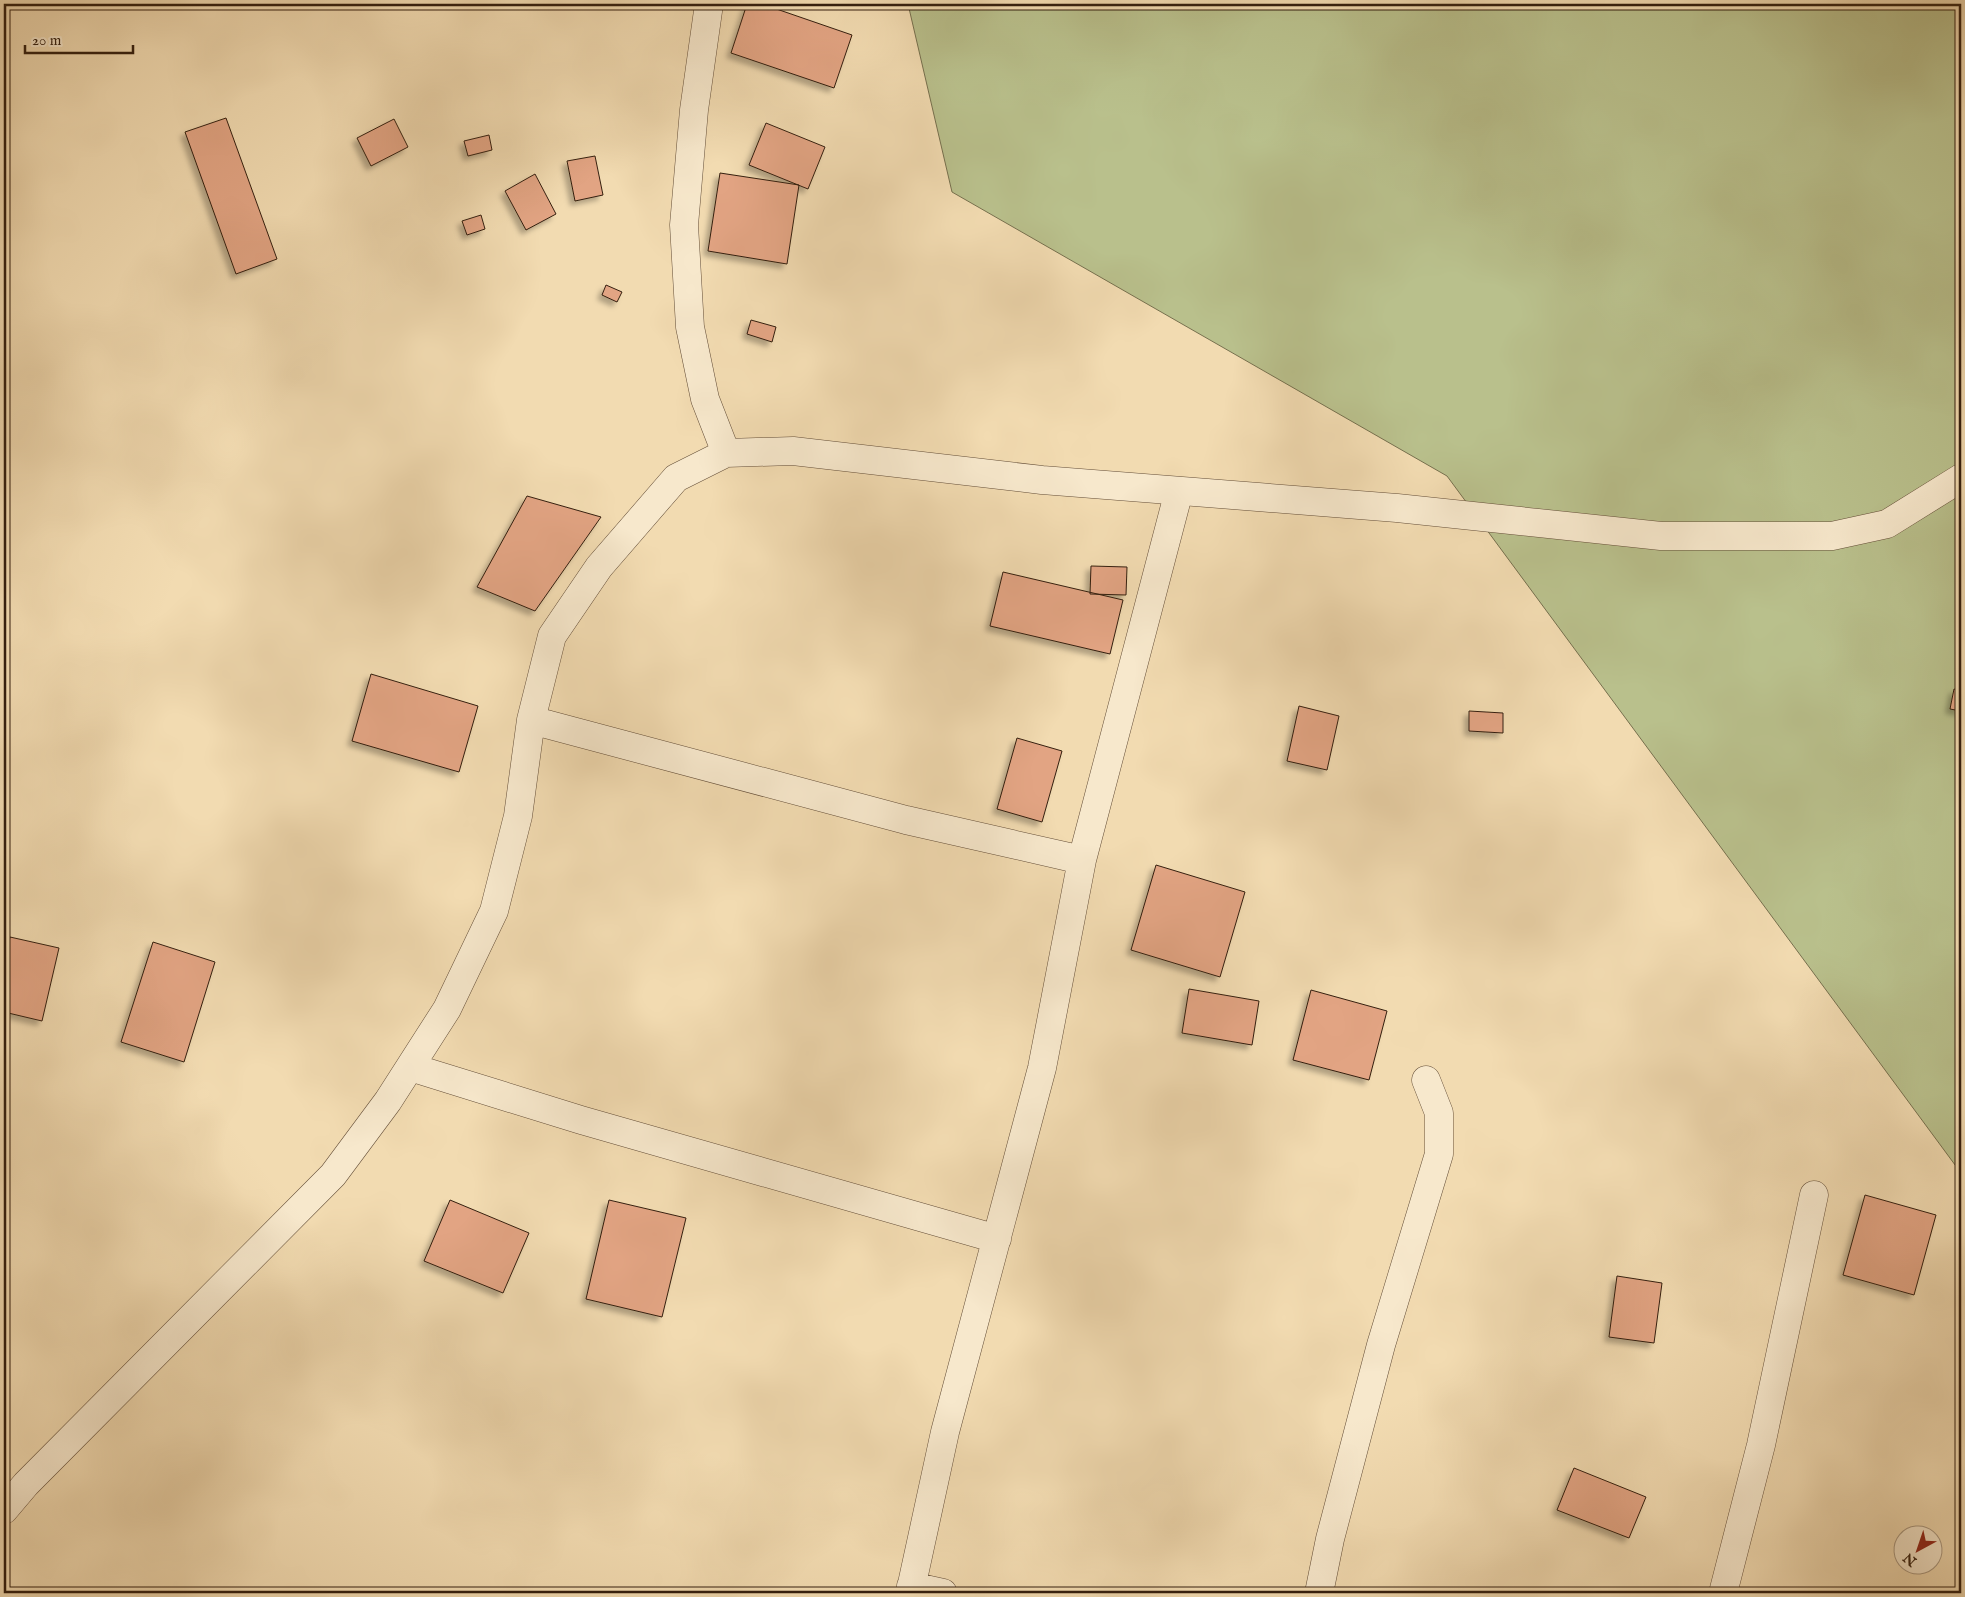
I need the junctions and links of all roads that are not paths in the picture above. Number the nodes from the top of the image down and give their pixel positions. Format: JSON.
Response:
{"nodes":[{"id":1,"x":709,"y":4,"type":"edge"},
{"id":2,"x":726,"y":454,"type":"junction"},
{"id":3,"x":1961,"y":478,"type":"edge"},
{"id":4,"x":1179,"y":491,"type":"junction"},
{"id":5,"x":531,"y":720,"type":"junction"},
{"id":6,"x":1082,"y":860,"type":"junction"},
{"id":7,"x":410,"y":1067,"type":"junction"},
{"id":8,"x":1426,"y":1080,"type":"dead end"},
{"id":9,"x":1814,"y":1196,"type":"dead end"},
{"id":10,"x":997,"y":1239,"type":"junction"},
{"id":11,"x":4,"y":1510,"type":"edge"},
{"id":12,"x":911,"y":1590,"type":"edge"},
{"id":13,"x":943,"y":1593,"type":"edge"},
{"id":14,"x":1319,"y":1593,"type":"edge"},
{"id":15,"x":1723,"y":1593,"type":"edge"}],
"edges":[{"from":1,"to":2,"type":"street"},
{"from":2,"to":4,"type":"street"},
{"from":2,"to":5,"type":"street"},
{"from":3,"to":4,"type":"street"},
{"from":4,"to":6,"type":"street"},
{"from":5,"to":6,"type":"street"},
{"from":5,"to":7,"type":"street"},
{"from":6,"to":10,"type":"street"},
{"from":7,"to":10,"type":"street"},
{"from":7,"to":11,"type":"street"},
{"from":8,"to":14,"type":"street"},
{"from":9,"to":15,"type":"street"},
{"from":10,"to":12,"type":"street"},
{"from":12,"to":13,"type":"street"}]}
